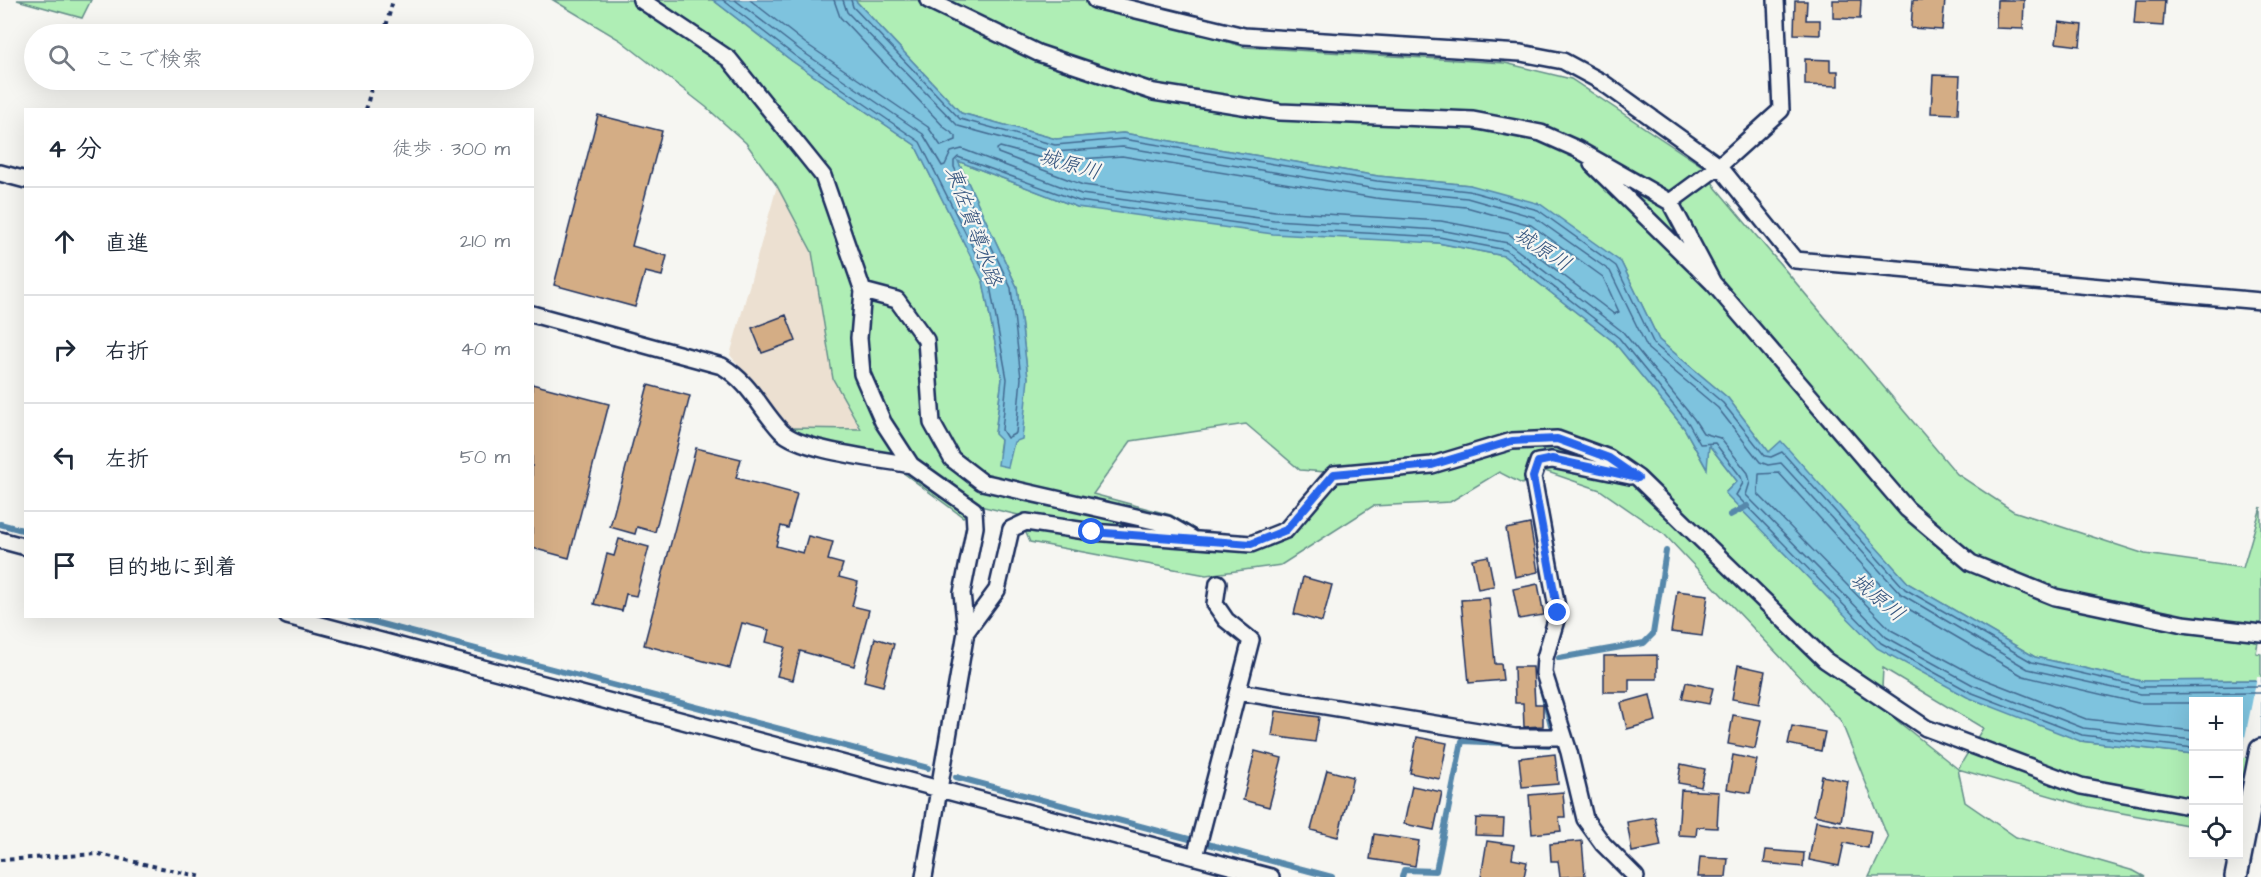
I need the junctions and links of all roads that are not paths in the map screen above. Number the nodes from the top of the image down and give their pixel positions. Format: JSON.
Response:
{"nodes":[{"id":1,"x":641,"y":0,"type":"edge"},
{"id":2,"x":928,"y":0,"type":"edge"},
{"id":3,"x":1095,"y":0,"type":"edge"},
{"id":4,"x":1776,"y":0,"type":"edge"},
{"id":5,"x":1577,"y":149,"type":"junction"},
{"id":6,"x":1719,"y":166,"type":"junction"},
{"id":7,"x":0,"y":173,"type":"edge"},
{"id":8,"x":24,"y":179,"type":"edge"},
{"id":9,"x":1670,"y":202,"type":"junction"},
{"id":10,"x":1713,"y":283,"type":"junction"},
{"id":11,"x":862,"y":291,"type":"junction"},
{"id":12,"x":2261,"y":301,"type":"edge"},
{"id":13,"x":534,"y":316,"type":"edge"},
{"id":14,"x":911,"y":465,"type":"junction"},
{"id":15,"x":1638,"y":478,"type":"junction"},
{"id":16,"x":0,"y":540,"type":"edge"},
{"id":17,"x":1197,"y":542,"type":"junction"},
{"id":18,"x":24,"y":546,"type":"edge"},
{"id":19,"x":1218,"y":582,"type":"dead end"},
{"id":20,"x":294,"y":618,"type":"edge"},
{"id":21,"x":966,"y":632,"type":"junction"},
{"id":22,"x":2261,"y":633,"type":"edge"},
{"id":23,"x":1239,"y":692,"type":"junction"},
{"id":24,"x":1563,"y":737,"type":"junction"},
{"id":25,"x":2261,"y":750,"type":"edge"},
{"id":26,"x":939,"y":790,"type":"junction"},
{"id":27,"x":2189,"y":806,"type":"edge"},
{"id":28,"x":2249,"y":821,"type":"edge"},
{"id":29,"x":1196,"y":857,"type":"junction"},
{"id":30,"x":924,"y":877,"type":"edge"},
{"id":31,"x":1271,"y":877,"type":"edge"},
{"id":32,"x":1636,"y":877,"type":"edge"},
{"id":33,"x":2236,"y":877,"type":"edge"}],
"edges":[{"from":1,"to":11,"type":"street"},
{"from":2,"to":5,"type":"street"},
{"from":3,"to":6,"type":"street"},
{"from":4,"to":6,"type":"street"},
{"from":5,"to":9,"type":"street"},
{"from":5,"to":10,"type":"street"},
{"from":6,"to":9,"type":"street"},
{"from":6,"to":12,"type":"street"},
{"from":7,"to":8,"type":"street"},
{"from":9,"to":10,"type":"street"},
{"from":10,"to":22,"type":"street"},
{"from":11,"to":14,"type":"street"},
{"from":11,"to":17,"type":"street"},
{"from":13,"to":14,"type":"street"},
{"from":14,"to":21,"type":"street"},
{"from":15,"to":17,"type":"street"},
{"from":15,"to":24,"type":"street"},
{"from":15,"to":27,"type":"street"},
{"from":16,"to":18,"type":"street"},
{"from":17,"to":21,"type":"street"},
{"from":19,"to":23,"type":"street"},
{"from":20,"to":26,"type":"street"},
{"from":21,"to":26,"type":"street"},
{"from":23,"to":24,"type":"street"},
{"from":23,"to":29,"type":"street"},
{"from":24,"to":32,"type":"street"},
{"from":25,"to":28,"type":"main road"},
{"from":26,"to":29,"type":"street"},
{"from":26,"to":30,"type":"street"},
{"from":28,"to":33,"type":"main road"},
{"from":29,"to":31,"type":"street"}]}
